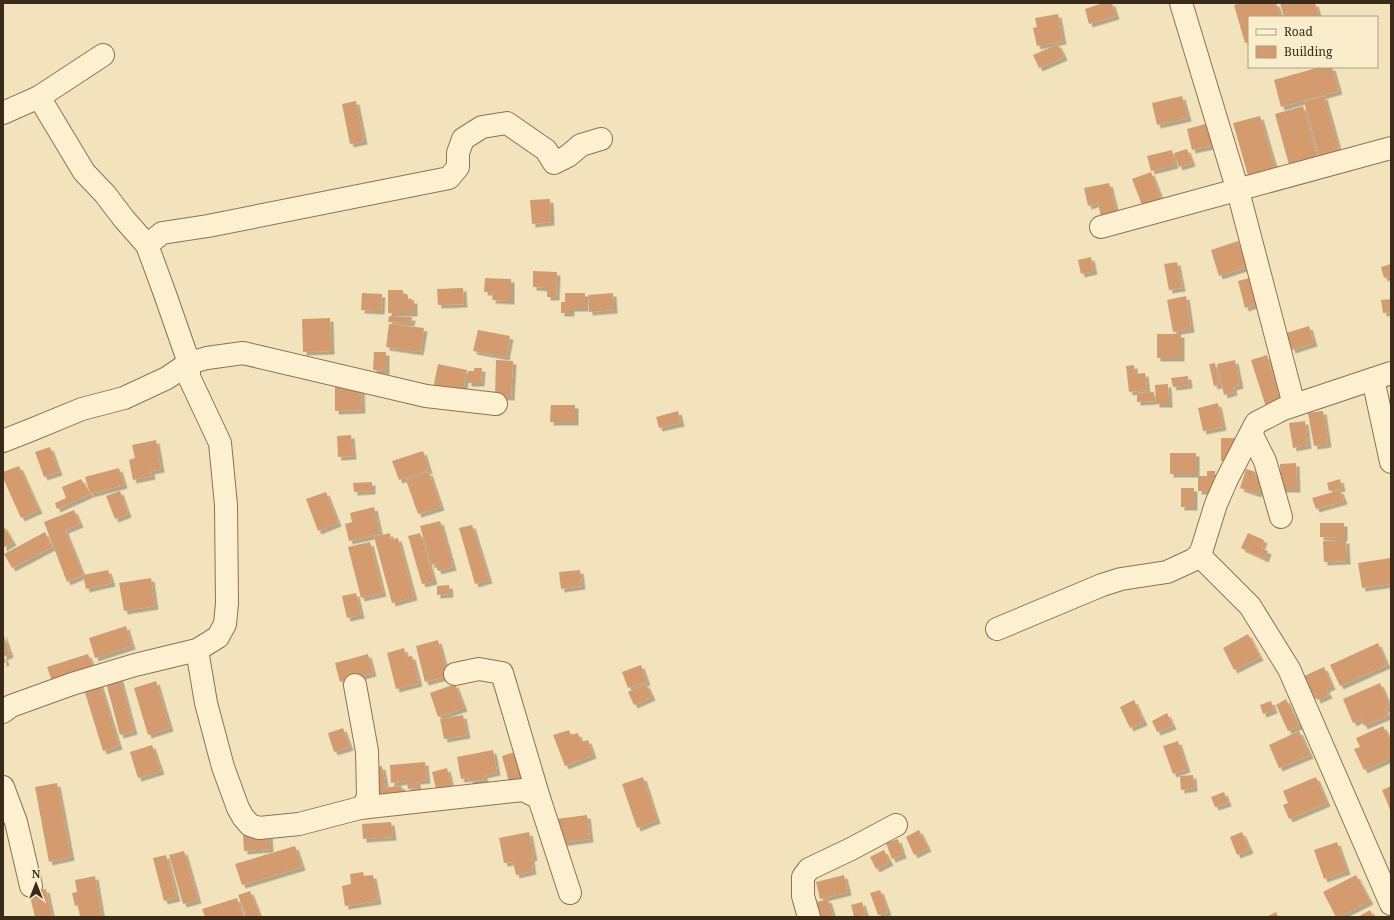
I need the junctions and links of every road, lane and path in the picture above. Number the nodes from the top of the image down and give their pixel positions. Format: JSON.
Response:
{"nodes":[{"id":1,"x":1181,"y":3,"type":"edge"},
{"id":2,"x":103,"y":54,"type":"dead end"},
{"id":3,"x":39,"y":98,"type":"junction"},
{"id":4,"x":3,"y":113,"type":"edge"},
{"id":5,"x":601,"y":139,"type":"dead end"},
{"id":6,"x":1391,"y":148,"type":"edge"},
{"id":7,"x":1238,"y":190,"type":"junction"},
{"id":8,"x":1101,"y":227,"type":"dead end"},
{"id":9,"x":147,"y":244,"type":"junction"},
{"id":10,"x":189,"y":363,"type":"junction"},
{"id":11,"x":1382,"y":376,"type":"edge"},
{"id":12,"x":496,"y":404,"type":"dead end"},
{"id":13,"x":1294,"y":405,"type":"junction"},
{"id":14,"x":1252,"y":433,"type":"junction"},
{"id":15,"x":3,"y":440,"type":"edge"},
{"id":16,"x":1391,"y":462,"type":"edge"},
{"id":17,"x":1281,"y":517,"type":"dead end"},
{"id":18,"x":1199,"y":554,"type":"junction"},
{"id":19,"x":997,"y":629,"type":"dead end"},
{"id":20,"x":197,"y":650,"type":"junction"},
{"id":21,"x":455,"y":674,"type":"dead end"},
{"id":22,"x":355,"y":685,"type":"dead end"},
{"id":23,"x":3,"y":712,"type":"edge"},
{"id":24,"x":3,"y":787,"type":"edge"},
{"id":25,"x":539,"y":798,"type":"junction"},
{"id":26,"x":360,"y":808,"type":"junction"},
{"id":27,"x":896,"y":826,"type":"dead end"},
{"id":28,"x":31,"y":886,"type":"dead end"},
{"id":29,"x":570,"y":893,"type":"dead end"},
{"id":30,"x":1391,"y":904,"type":"edge"},
{"id":31,"x":809,"y":917,"type":"edge"}],
"edges":[{"from":1,"to":7,"type":"street"},
{"from":2,"to":3,"type":"street"},
{"from":3,"to":4,"type":"street"},
{"from":3,"to":9,"type":"street"},
{"from":5,"to":9,"type":"street"},
{"from":6,"to":7,"type":"street"},
{"from":7,"to":8,"type":"street"},
{"from":7,"to":13,"type":"street"},
{"from":9,"to":10,"type":"street"},
{"from":10,"to":12,"type":"street"},
{"from":10,"to":15,"type":"street"},
{"from":10,"to":20,"type":"street"},
{"from":11,"to":13,"type":"street"},
{"from":11,"to":16,"type":"street"},
{"from":13,"to":14,"type":"street"},
{"from":14,"to":17,"type":"street"},
{"from":14,"to":18,"type":"street"},
{"from":18,"to":19,"type":"street"},
{"from":18,"to":30,"type":"street"},
{"from":20,"to":23,"type":"street"},
{"from":20,"to":26,"type":"street"},
{"from":21,"to":25,"type":"street"},
{"from":22,"to":26,"type":"street"},
{"from":24,"to":28,"type":"street"},
{"from":25,"to":26,"type":"street"},
{"from":25,"to":29,"type":"street"},
{"from":27,"to":31,"type":"street"}]}
